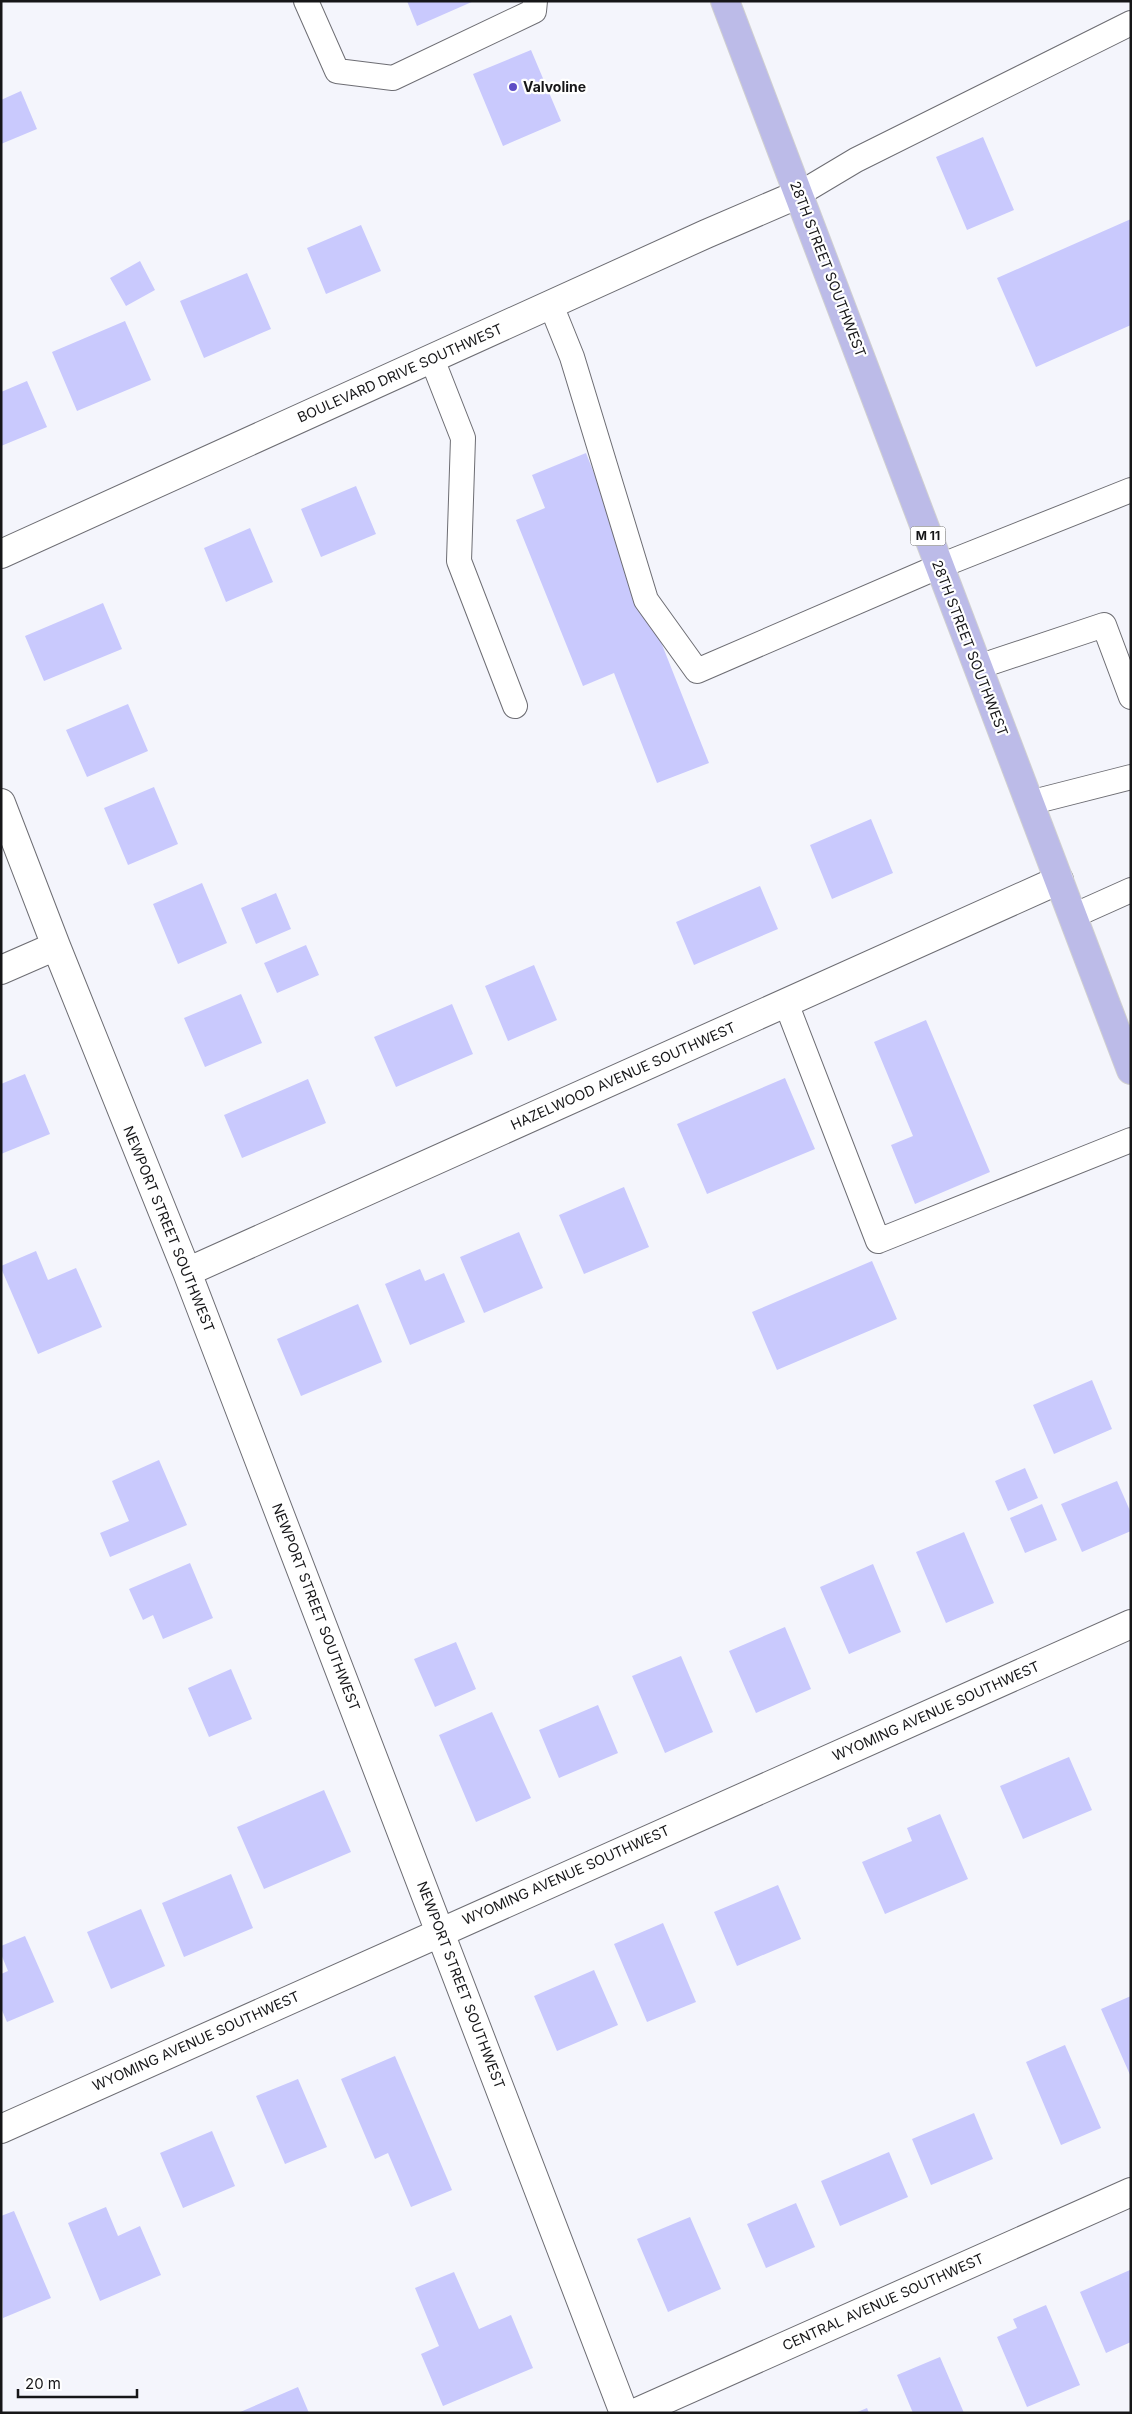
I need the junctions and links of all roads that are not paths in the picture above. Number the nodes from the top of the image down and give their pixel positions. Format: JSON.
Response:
{"nodes":[{"id":1,"x":306,"y":1,"type":"edge"},
{"id":2,"x":535,"y":1,"type":"edge"},
{"id":3,"x":725,"y":1,"type":"edge"},
{"id":4,"x":1131,"y":23,"type":"edge"},
{"id":5,"x":800,"y":194,"type":"junction"},
{"id":6,"x":551,"y":305,"type":"junction"},
{"id":7,"x":432,"y":359,"type":"junction"},
{"id":8,"x":1131,"y":490,"type":"edge"},
{"id":9,"x":1,"y":554,"type":"edge"},
{"id":10,"x":940,"y":566,"type":"junction"},
{"id":11,"x":978,"y":667,"type":"junction"},
{"id":12,"x":1131,"y":697,"type":"edge"},
{"id":13,"x":515,"y":706,"type":"dead end"},
{"id":14,"x":1131,"y":777,"type":"edge"},
{"id":15,"x":1,"y":803,"type":"edge"},
{"id":16,"x":1029,"y":803,"type":"junction"},
{"id":17,"x":1059,"y":880,"type":"junction"},
{"id":18,"x":1131,"y":890,"type":"edge"},
{"id":19,"x":1072,"y":916,"type":"junction"},
{"id":20,"x":56,"y":946,"type":"junction"},
{"id":21,"x":1,"y":970,"type":"edge"},
{"id":22,"x":786,"y":1003,"type":"junction"},
{"id":23,"x":1129,"y":1060,"type":"edge"},
{"id":24,"x":1131,"y":1140,"type":"edge"},
{"id":25,"x":187,"y":1272,"type":"junction"},
{"id":26,"x":1131,"y":1624,"type":"edge"},
{"id":27,"x":441,"y":1931,"type":"junction"},
{"id":28,"x":1,"y":2129,"type":"edge"},
{"id":29,"x":1131,"y":2192,"type":"edge"},
{"id":30,"x":624,"y":2413,"type":"edge"},
{"id":31,"x":635,"y":2413,"type":"edge"}],
"edges":[{"from":1,"to":2,"type":"lane"},
{"from":3,"to":5,"type":"main road","name":"28TH STREET SOUTHWEST","number":"M 11"},
{"from":4,"to":5,"type":"lane"},
{"from":5,"to":6,"type":"street","name":"BOULEVARD DRIVE SOUTHWEST"},
{"from":5,"to":10,"type":"main road","name":"28TH STREET SOUTHWEST","number":"M 11"},
{"from":6,"to":7,"type":"street","name":"BOULEVARD DRIVE SOUTHWEST"},
{"from":6,"to":10,"type":"lane"},
{"from":7,"to":9,"type":"street","name":"BOULEVARD DRIVE SOUTHWEST"},
{"from":7,"to":13,"type":"lane"},
{"from":8,"to":10,"type":"lane"},
{"from":10,"to":11,"type":"main road","name":"28TH STREET SOUTHWEST","number":"M 11"},
{"from":11,"to":12,"type":"lane"},
{"from":11,"to":16,"type":"main road","name":"28TH STREET SOUTHWEST","number":"M 11"},
{"from":14,"to":16,"type":"lane"},
{"from":15,"to":20,"type":"street","name":"NEWPORT STREET SOUTHWEST"},
{"from":16,"to":17,"type":"main road","name":"28TH STREET SOUTHWEST","number":"M 11"},
{"from":17,"to":19,"type":"main road","name":"28TH STREET SOUTHWEST","number":"M 11"},
{"from":17,"to":22,"type":"street","name":"HAZELWOOD AVENUE SOUTHWEST"},
{"from":18,"to":19,"type":"lane"},
{"from":19,"to":23,"type":"main road","name":"28TH STREET SOUTHWEST","number":"M 11"},
{"from":20,"to":21,"type":"street"},
{"from":20,"to":25,"type":"street","name":"NEWPORT STREET SOUTHWEST"},
{"from":22,"to":24,"type":"lane"},
{"from":22,"to":25,"type":"street","name":"HAZELWOOD AVENUE SOUTHWEST"},
{"from":25,"to":27,"type":"street","name":"NEWPORT STREET SOUTHWEST"},
{"from":26,"to":27,"type":"street","name":"WYOMING AVENUE SOUTHWEST"},
{"from":27,"to":28,"type":"street","name":"WYOMING AVENUE SOUTHWEST"},
{"from":27,"to":30,"type":"street","name":"NEWPORT STREET SOUTHWEST"},
{"from":29,"to":31,"type":"street","name":"CENTRAL AVENUE SOUTHWEST"}]}
